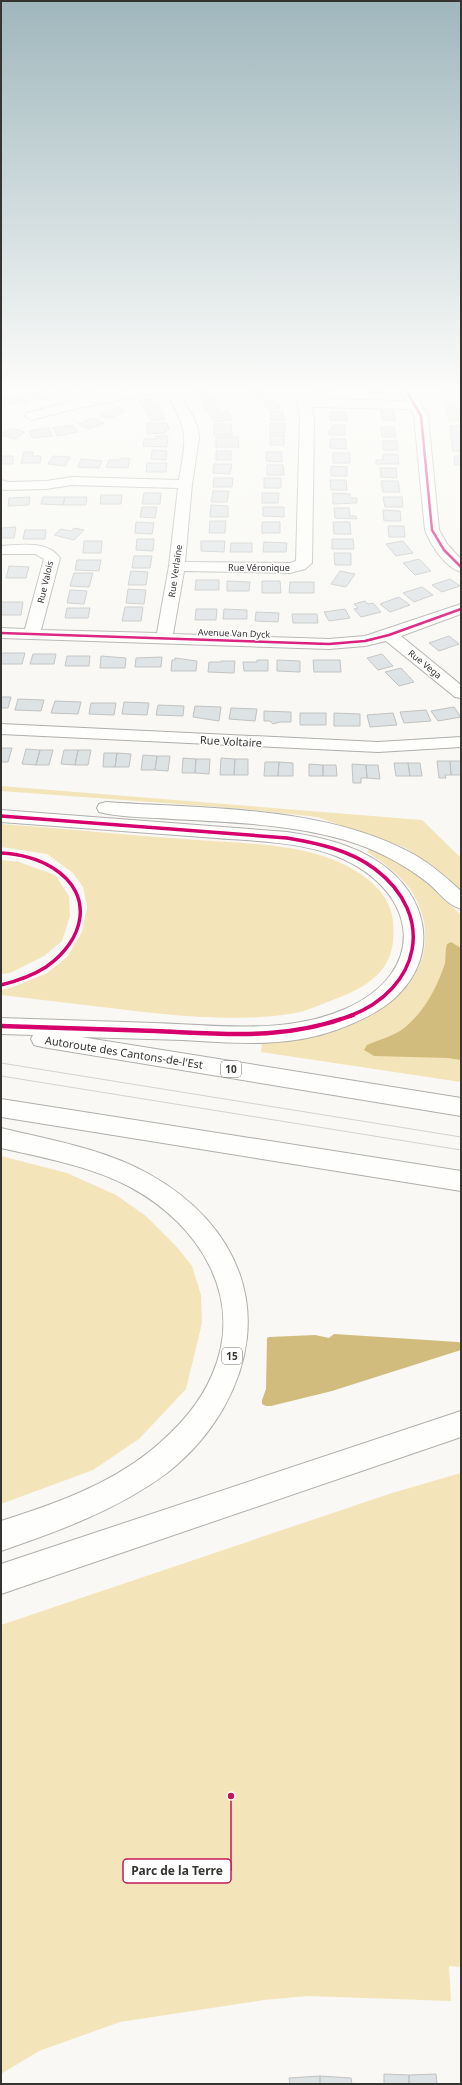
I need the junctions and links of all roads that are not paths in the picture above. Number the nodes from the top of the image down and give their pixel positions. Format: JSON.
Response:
{"nodes":[{"id":1,"x":185,"y":487,"type":"edge"},
{"id":2,"x":306,"y":487,"type":"edge"},
{"id":3,"x":428,"y":487,"type":"edge"},
{"id":4,"x":1,"y":550,"type":"edge"},
{"id":5,"x":177,"y":566,"type":"junction"},
{"id":6,"x":461,"y":567,"type":"edge"},
{"id":7,"x":461,"y":609,"type":"edge"},
{"id":8,"x":1,"y":634,"type":"edge"},
{"id":9,"x":32,"y":634,"type":"junction"},
{"id":10,"x":389,"y":635,"type":"junction"},
{"id":11,"x":164,"y":638,"type":"junction"},
{"id":12,"x":461,"y":693,"type":"edge"},
{"id":13,"x":1,"y":729,"type":"edge"},
{"id":14,"x":461,"y":742,"type":"edge"},
{"id":15,"x":1,"y":800,"type":"edge"},
{"id":16,"x":1,"y":816,"type":"edge"},
{"id":17,"x":461,"y":902,"type":"edge"},
{"id":18,"x":1,"y":1026,"type":"edge"},
{"id":19,"x":1,"y":1033,"type":"edge"},
{"id":20,"x":461,"y":1107,"type":"edge"},
{"id":21,"x":1,"y":1108,"type":"edge"},
{"id":22,"x":1,"y":1138,"type":"edge"},
{"id":23,"x":461,"y":1181,"type":"edge"},
{"id":24,"x":461,"y":1424,"type":"edge"},
{"id":25,"x":1,"y":1536,"type":"edge"},
{"id":26,"x":1,"y":1579,"type":"edge"}],
"edges":[{"from":1,"to":5,"type":"main road","name":"Rue Verlaine"},
{"from":2,"to":5,"type":"main road","name":"Rue Véronique"},
{"from":3,"to":6,"type":"main road"},
{"from":4,"to":9,"type":"main road","name":"Rue Valois"},
{"from":5,"to":11,"type":"main road","name":"Rue Verlaine"},
{"from":7,"to":10,"type":"main road","name":"Avenue Van Dyck"},
{"from":8,"to":9,"type":"main road","name":"Avenue Van Dyck"},
{"from":9,"to":11,"type":"main road","name":"Avenue Van Dyck"},
{"from":10,"to":11,"type":"main road","name":"Avenue Van Dyck"},
{"from":10,"to":12,"type":"main road","name":"Rue Vega"},
{"from":13,"to":14,"type":"main road","name":"Rue Voltaire"},
{"from":15,"to":17,"type":"main road"},
{"from":16,"to":18,"type":"main road"},
{"from":19,"to":20,"type":"main road","name":"Autoroute des Cantons-de-l'Est","number":"10"},
{"from":21,"to":23,"type":"main road"},
{"from":22,"to":25,"type":"main road","number":"15"},
{"from":24,"to":26,"type":"main road"}]}
